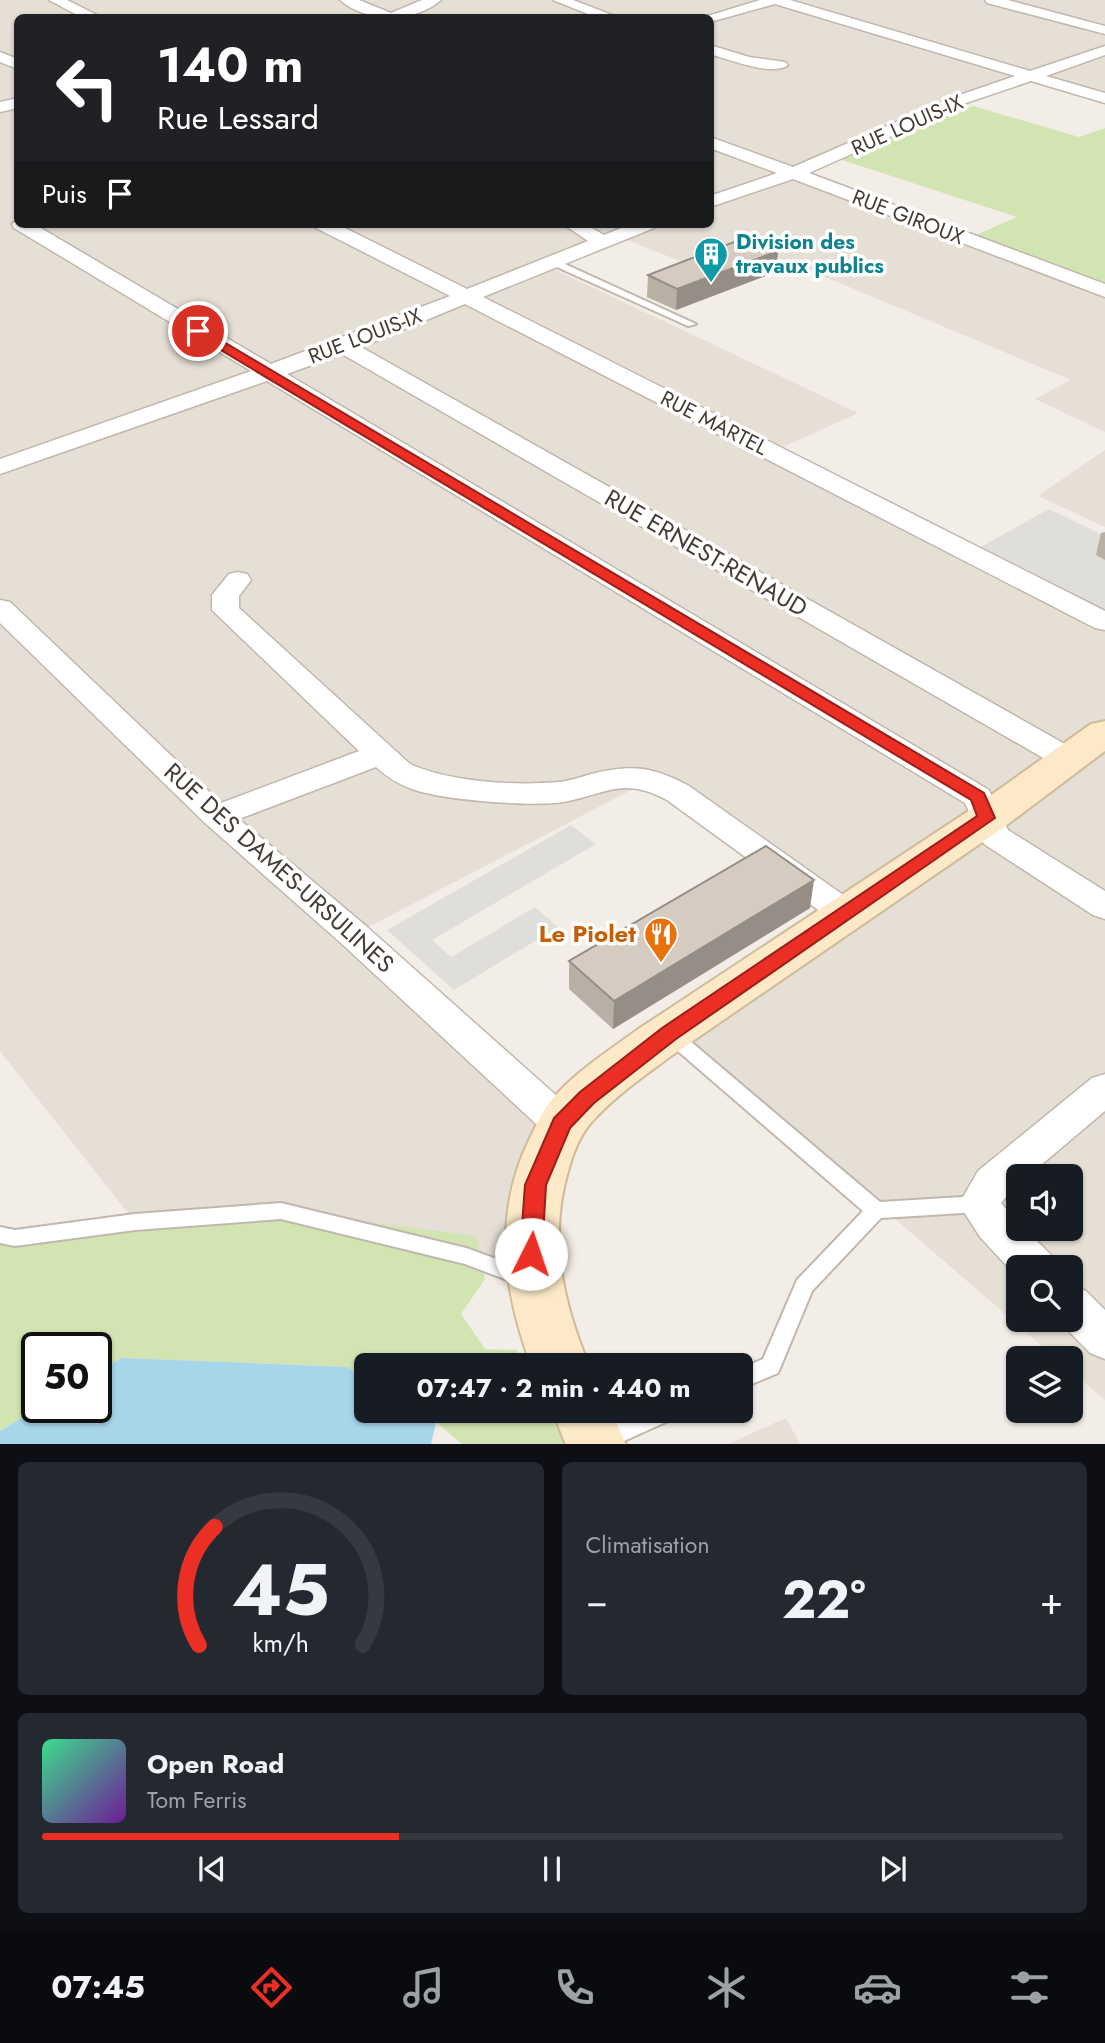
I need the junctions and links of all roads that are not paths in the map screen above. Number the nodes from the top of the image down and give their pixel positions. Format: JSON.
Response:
{"nodes":[{"id":1,"x":56,"y":0,"type":"edge"},
{"id":2,"x":348,"y":0,"type":"edge"},
{"id":3,"x":434,"y":0,"type":"edge"},
{"id":4,"x":560,"y":0,"type":"edge"},
{"id":5,"x":776,"y":0,"type":"edge"},
{"id":6,"x":992,"y":0,"type":"edge"},
{"id":7,"x":87,"y":14,"type":"edge"},
{"id":8,"x":381,"y":14,"type":"edge"},
{"id":9,"x":401,"y":14,"type":"edge"},
{"id":10,"x":601,"y":14,"type":"edge"},
{"id":11,"x":714,"y":16,"type":"edge"},
{"id":12,"x":1105,"y":30,"type":"edge"},
{"id":13,"x":714,"y":50,"type":"edge"},
{"id":14,"x":1105,"y":50,"type":"edge"},
{"id":15,"x":780,"y":65,"type":"dead end"},
{"id":16,"x":1028,"y":75,"type":"junction"},
{"id":17,"x":1105,"y":98,"type":"edge"},
{"id":18,"x":714,"y":144,"type":"edge"},
{"id":19,"x":794,"y":174,"type":"junction"},
{"id":20,"x":714,"y":201,"type":"edge"},
{"id":21,"x":28,"y":228,"type":"edge"},
{"id":22,"x":331,"y":228,"type":"edge"},
{"id":23,"x":579,"y":228,"type":"edge"},
{"id":24,"x":636,"y":228,"type":"edge"},
{"id":25,"x":601,"y":241,"type":"junction"},
{"id":26,"x":551,"y":261,"type":"junction"},
{"id":27,"x":1105,"y":291,"type":"edge"},
{"id":28,"x":464,"y":297,"type":"junction"},
{"id":29,"x":691,"y":324,"type":"dead end"},
{"id":30,"x":344,"y":346,"type":"junction"},
{"id":31,"x":268,"y":372,"type":"junction"},
{"id":32,"x":0,"y":467,"type":"edge"},
{"id":33,"x":238,"y":580,"type":"dead end"},
{"id":34,"x":0,"y":608,"type":"edge"},
{"id":35,"x":1105,"y":622,"type":"edge"},
{"id":36,"x":1105,"y":733,"type":"edge"},
{"id":37,"x":380,"y":754,"type":"junction"},
{"id":38,"x":1068,"y":759,"type":"junction"},
{"id":39,"x":216,"y":816,"type":"junction"},
{"id":40,"x":987,"y":818,"type":"junction"},
{"id":41,"x":1105,"y":908,"type":"edge"},
{"id":42,"x":844,"y":912,"type":"junction"},
{"id":43,"x":669,"y":1033,"type":"junction"},
{"id":44,"x":1105,"y":1089,"type":"edge"},
{"id":45,"x":562,"y":1124,"type":"junction"},
{"id":46,"x":979,"y":1204,"type":"junction"},
{"id":47,"x":876,"y":1210,"type":"junction"},
{"id":48,"x":0,"y":1235,"type":"edge"},
{"id":49,"x":1023,"y":1255,"type":"edge"},
{"id":50,"x":534,"y":1281,"type":"junction"},
{"id":51,"x":1083,"y":1316,"type":"edge"},
{"id":52,"x":1105,"y":1339,"type":"edge"},
{"id":53,"x":556,"y":1353,"type":"edge"},
{"id":54,"x":753,"y":1374,"type":"edge"},
{"id":55,"x":623,"y":1423,"type":"edge"},
{"id":56,"x":591,"y":1432,"type":"edge"}],
"edges":[{"from":1,"to":7,"type":"street"},
{"from":2,"to":8,"type":"street"},
{"from":3,"to":9,"type":"street"},
{"from":4,"to":10,"type":"street"},
{"from":5,"to":11,"type":"street"},
{"from":5,"to":16,"type":"street"},
{"from":6,"to":12,"type":"street"},
{"from":13,"to":15,"type":"street"},
{"from":14,"to":16,"type":"street","name":"RUE LOUIS-IX"},
{"from":16,"to":17,"type":"street"},
{"from":16,"to":19,"type":"street","name":"RUE LOUIS-IX"},
{"from":18,"to":19,"type":"street","name":"RUE GIROUX"},
{"from":19,"to":20,"type":"street","name":"RUE LOUIS-IX"},
{"from":19,"to":27,"type":"street","name":"RUE GIROUX"},
{"from":21,"to":31,"type":"street"},
{"from":22,"to":28,"type":"street","name":"RUE MARTEL"},
{"from":23,"to":25,"type":"street"},
{"from":24,"to":25,"type":"street","name":"RUE LOUIS-IX"},
{"from":25,"to":26,"type":"street","name":"RUE LOUIS-IX"},
{"from":26,"to":28,"type":"street","name":"RUE LOUIS-IX"},
{"from":26,"to":29,"type":"lane"},
{"from":28,"to":30,"type":"street","name":"RUE LOUIS-IX"},
{"from":28,"to":35,"type":"street","name":"RUE MARTEL"},
{"from":30,"to":31,"type":"street","name":"RUE LOUIS-IX"},
{"from":30,"to":38,"type":"street","name":"RUE ERNEST-RENAUD"},
{"from":31,"to":32,"type":"street","name":"RUE LOUIS-IX"},
{"from":31,"to":40,"type":"street"},
{"from":33,"to":37,"type":"street"},
{"from":34,"to":39,"type":"street","name":"RUE DES DAMES-URSULINES"},
{"from":36,"to":38,"type":"main road"},
{"from":37,"to":39,"type":"street"},
{"from":37,"to":42,"type":"street"},
{"from":38,"to":40,"type":"main road"},
{"from":39,"to":45,"type":"street","name":"RUE DES DAMES-URSULINES"},
{"from":40,"to":41,"type":"street"},
{"from":40,"to":42,"type":"main road"},
{"from":42,"to":43,"type":"main road"},
{"from":43,"to":45,"type":"main road"},
{"from":43,"to":47,"type":"lane"},
{"from":44,"to":46,"type":"street"},
{"from":45,"to":50,"type":"main road"},
{"from":46,"to":47,"type":"lane"},
{"from":46,"to":49,"type":"street"},
{"from":47,"to":54,"type":"lane"},
{"from":48,"to":50,"type":"lane"},
{"from":50,"to":53,"type":"main road"},
{"from":51,"to":52,"type":"street"},
{"from":55,"to":56,"type":"lane"}]}
